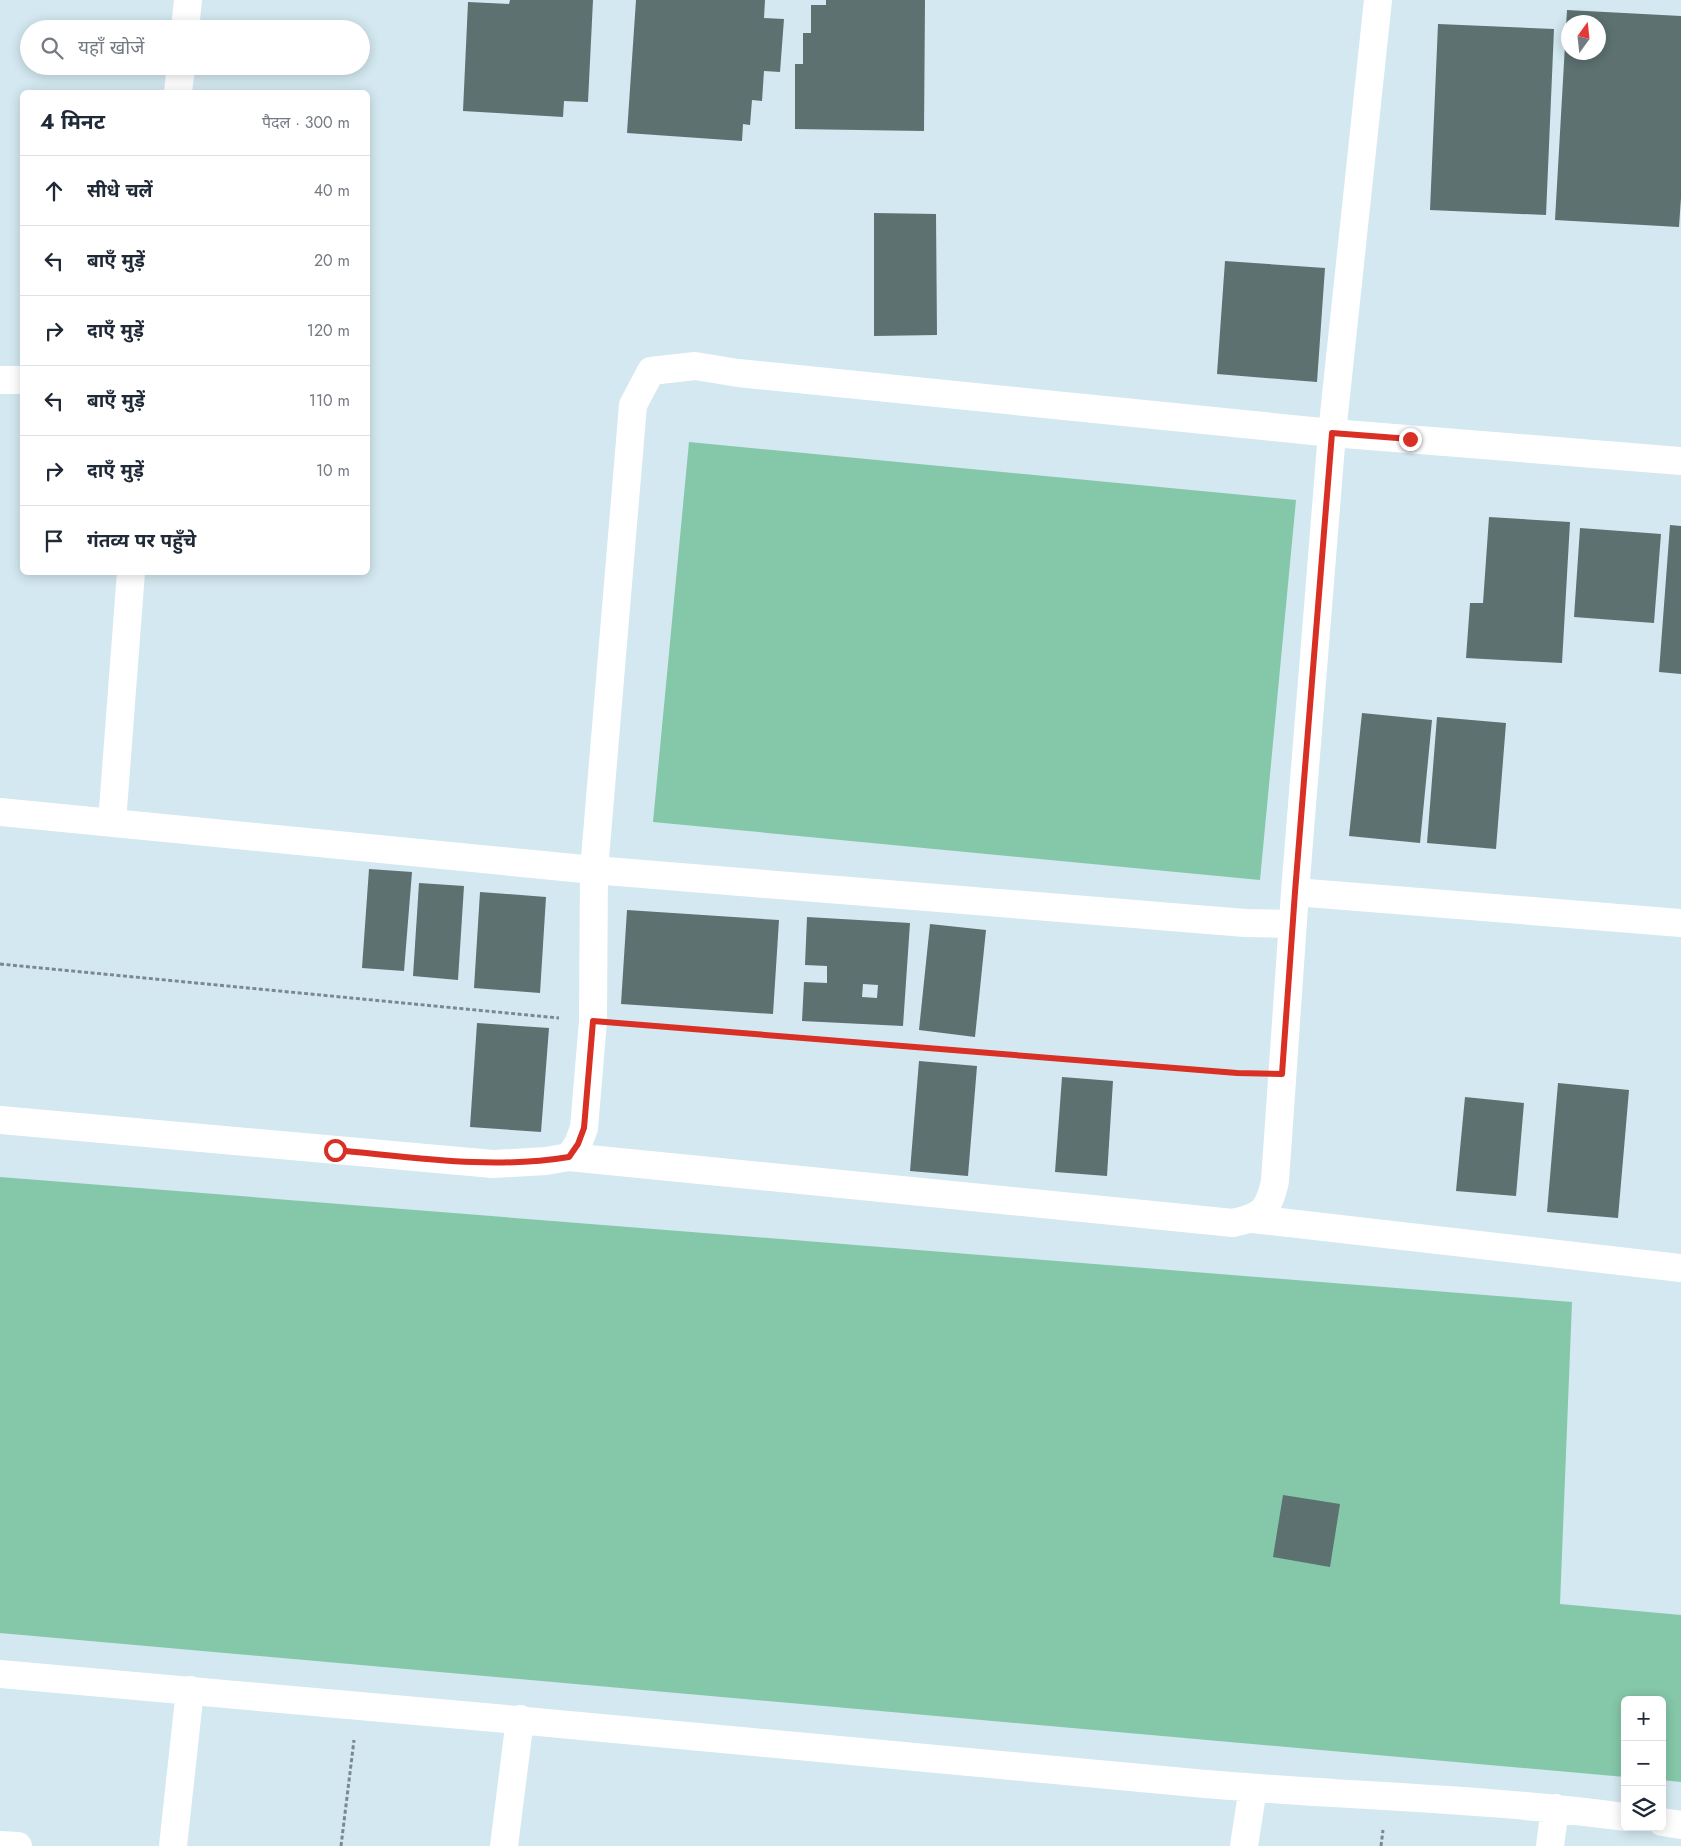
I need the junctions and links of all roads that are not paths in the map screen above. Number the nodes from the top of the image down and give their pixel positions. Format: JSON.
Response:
{"nodes":[{"id":1,"x":188,"y":0,"type":"edge"},
{"id":2,"x":1378,"y":0,"type":"edge"},
{"id":3,"x":186,"y":20,"type":"edge"},
{"id":4,"x":180,"y":75,"type":"edge"},
{"id":5,"x":178,"y":90,"type":"edge"},
{"id":6,"x":0,"y":380,"type":"edge"},
{"id":7,"x":20,"y":380,"type":"edge"},
{"id":8,"x":1332,"y":433,"type":"junction"},
{"id":9,"x":1681,"y":461,"type":"edge"},
{"id":10,"x":131,"y":575,"type":"edge"},
{"id":11,"x":0,"y":812,"type":"edge"},
{"id":12,"x":112,"y":822,"type":"junction"},
{"id":13,"x":594,"y":870,"type":"junction"},
{"id":14,"x":1295,"y":892,"type":"junction"},
{"id":15,"x":1681,"y":922,"type":"edge"},
{"id":16,"x":1293,"y":924,"type":"junction"},
{"id":17,"x":0,"y":1120,"type":"edge"},
{"id":18,"x":569,"y":1157,"type":"junction"},
{"id":19,"x":1253,"y":1219,"type":"junction"},
{"id":20,"x":1681,"y":1268,"type":"edge"},
{"id":21,"x":0,"y":1674,"type":"edge"},
{"id":22,"x":190,"y":1690,"type":"junction"},
{"id":23,"x":520,"y":1719,"type":"junction"},
{"id":24,"x":1253,"y":1788,"type":"junction"},
{"id":25,"x":1555,"y":1808,"type":"junction"},
{"id":26,"x":1621,"y":1816,"type":"edge"},
{"id":27,"x":1666,"y":1823,"type":"edge"},
{"id":28,"x":1681,"y":1825,"type":"edge"},
{"id":29,"x":0,"y":1845,"type":"edge"},
{"id":30,"x":18,"y":1846,"type":"edge"},
{"id":31,"x":173,"y":1846,"type":"edge"},
{"id":32,"x":504,"y":1846,"type":"edge"},
{"id":33,"x":1244,"y":1846,"type":"edge"},
{"id":34,"x":1550,"y":1846,"type":"edge"}],
"edges":[{"from":1,"to":3,"type":"street"},
{"from":2,"to":8,"type":"street"},
{"from":4,"to":5,"type":"street"},
{"from":6,"to":7,"type":"street"},
{"from":8,"to":9,"type":"street"},
{"from":8,"to":13,"type":"street"},
{"from":8,"to":14,"type":"street"},
{"from":10,"to":12,"type":"street"},
{"from":11,"to":12,"type":"street"},
{"from":12,"to":13,"type":"street"},
{"from":13,"to":16,"type":"street"},
{"from":13,"to":18,"type":"street"},
{"from":14,"to":15,"type":"street"},
{"from":14,"to":16,"type":"street"},
{"from":16,"to":19,"type":"street"},
{"from":17,"to":18,"type":"street"},
{"from":18,"to":19,"type":"street"},
{"from":19,"to":20,"type":"street"},
{"from":21,"to":22,"type":"street"},
{"from":22,"to":23,"type":"street"},
{"from":22,"to":31,"type":"street"},
{"from":23,"to":24,"type":"street"},
{"from":23,"to":32,"type":"street"},
{"from":24,"to":25,"type":"street"},
{"from":24,"to":33,"type":"street"},
{"from":25,"to":26,"type":"street"},
{"from":25,"to":34,"type":"street"},
{"from":27,"to":28,"type":"street"},
{"from":29,"to":30,"type":"street"}]}
